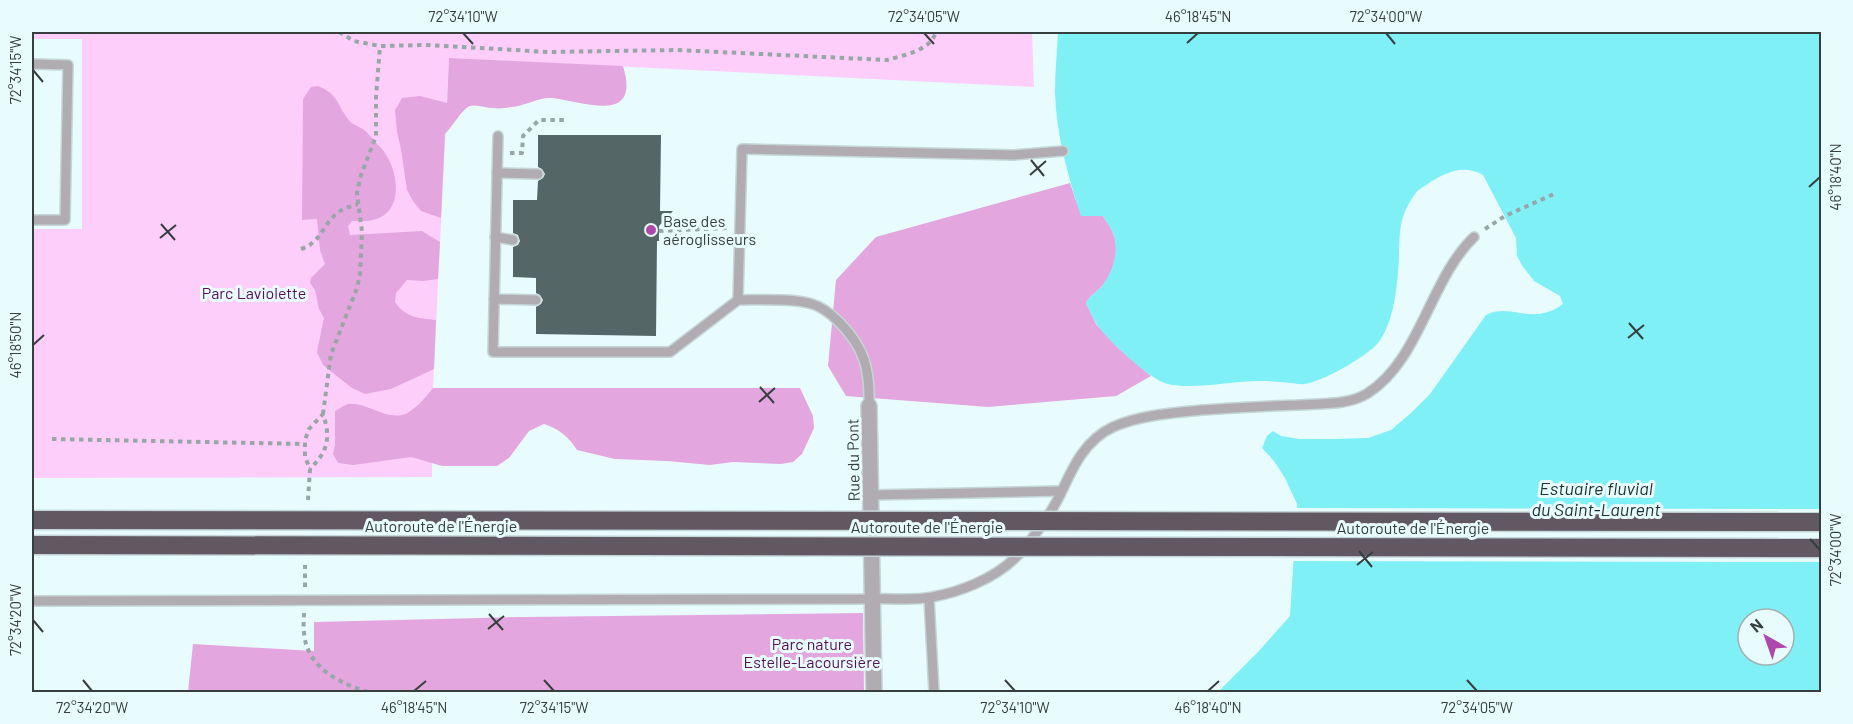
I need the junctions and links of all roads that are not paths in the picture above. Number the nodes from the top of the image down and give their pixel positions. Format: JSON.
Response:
{"nodes":[{"id":1,"x":32,"y":64,"type":"edge"},
{"id":2,"x":498,"y":136,"type":"dead end"},
{"id":3,"x":1063,"y":151,"type":"dead end"},
{"id":4,"x":497,"y":174,"type":"junction"},
{"id":5,"x":538,"y":174,"type":"dead end"},
{"id":6,"x":32,"y":220,"type":"edge"},
{"id":7,"x":495,"y":237,"type":"junction"},
{"id":8,"x":1474,"y":237,"type":"road end"},
{"id":9,"x":513,"y":240,"type":"dead end"},
{"id":10,"x":494,"y":299,"type":"junction"},
{"id":11,"x":536,"y":300,"type":"dead end"},
{"id":12,"x":738,"y":300,"type":"junction"},
{"id":13,"x":869,"y":406,"type":"joint"},
{"id":14,"x":1061,"y":491,"type":"junction"},
{"id":15,"x":871,"y":495,"type":"junction"},
{"id":16,"x":32,"y":520,"type":"edge"},
{"id":17,"x":1821,"y":522,"type":"edge"},
{"id":18,"x":32,"y":545,"type":"edge"},
{"id":19,"x":1821,"y":548,"type":"edge"},
{"id":20,"x":929,"y":598,"type":"junction"},
{"id":21,"x":873,"y":599,"type":"junction"},
{"id":22,"x":32,"y":601,"type":"edge"},
{"id":23,"x":874,"y":693,"type":"edge"},
{"id":24,"x":934,"y":693,"type":"edge"}],
"edges":[{"from":1,"to":6,"type":"lane"},
{"from":2,"to":4,"type":"lane"},
{"from":3,"to":12,"type":"lane"},
{"from":4,"to":5,"type":"lane"},
{"from":4,"to":7,"type":"lane"},
{"from":7,"to":9,"type":"lane"},
{"from":7,"to":10,"type":"lane"},
{"from":8,"to":14,"type":"lane"},
{"from":10,"to":11,"type":"lane"},
{"from":10,"to":12,"type":"lane"},
{"from":12,"to":13,"type":"lane"},
{"from":13,"to":15,"type":"street","name":"Rue du Pont"},
{"from":14,"to":15,"type":"lane"},
{"from":14,"to":20,"type":"lane"},
{"from":15,"to":21,"type":"street","name":"Rue du Pont"},
{"from":16,"to":17,"type":"highway","name":"Autoroute de l'Énergie","bridge":true},
{"from":18,"to":19,"type":"highway","name":"Autoroute de l'Énergie","bridge":true},
{"from":20,"to":21,"type":"lane"},
{"from":20,"to":24,"type":"lane"},
{"from":21,"to":22,"type":"lane"},
{"from":21,"to":23,"type":"street","name":"Rue du Pont"}]}
